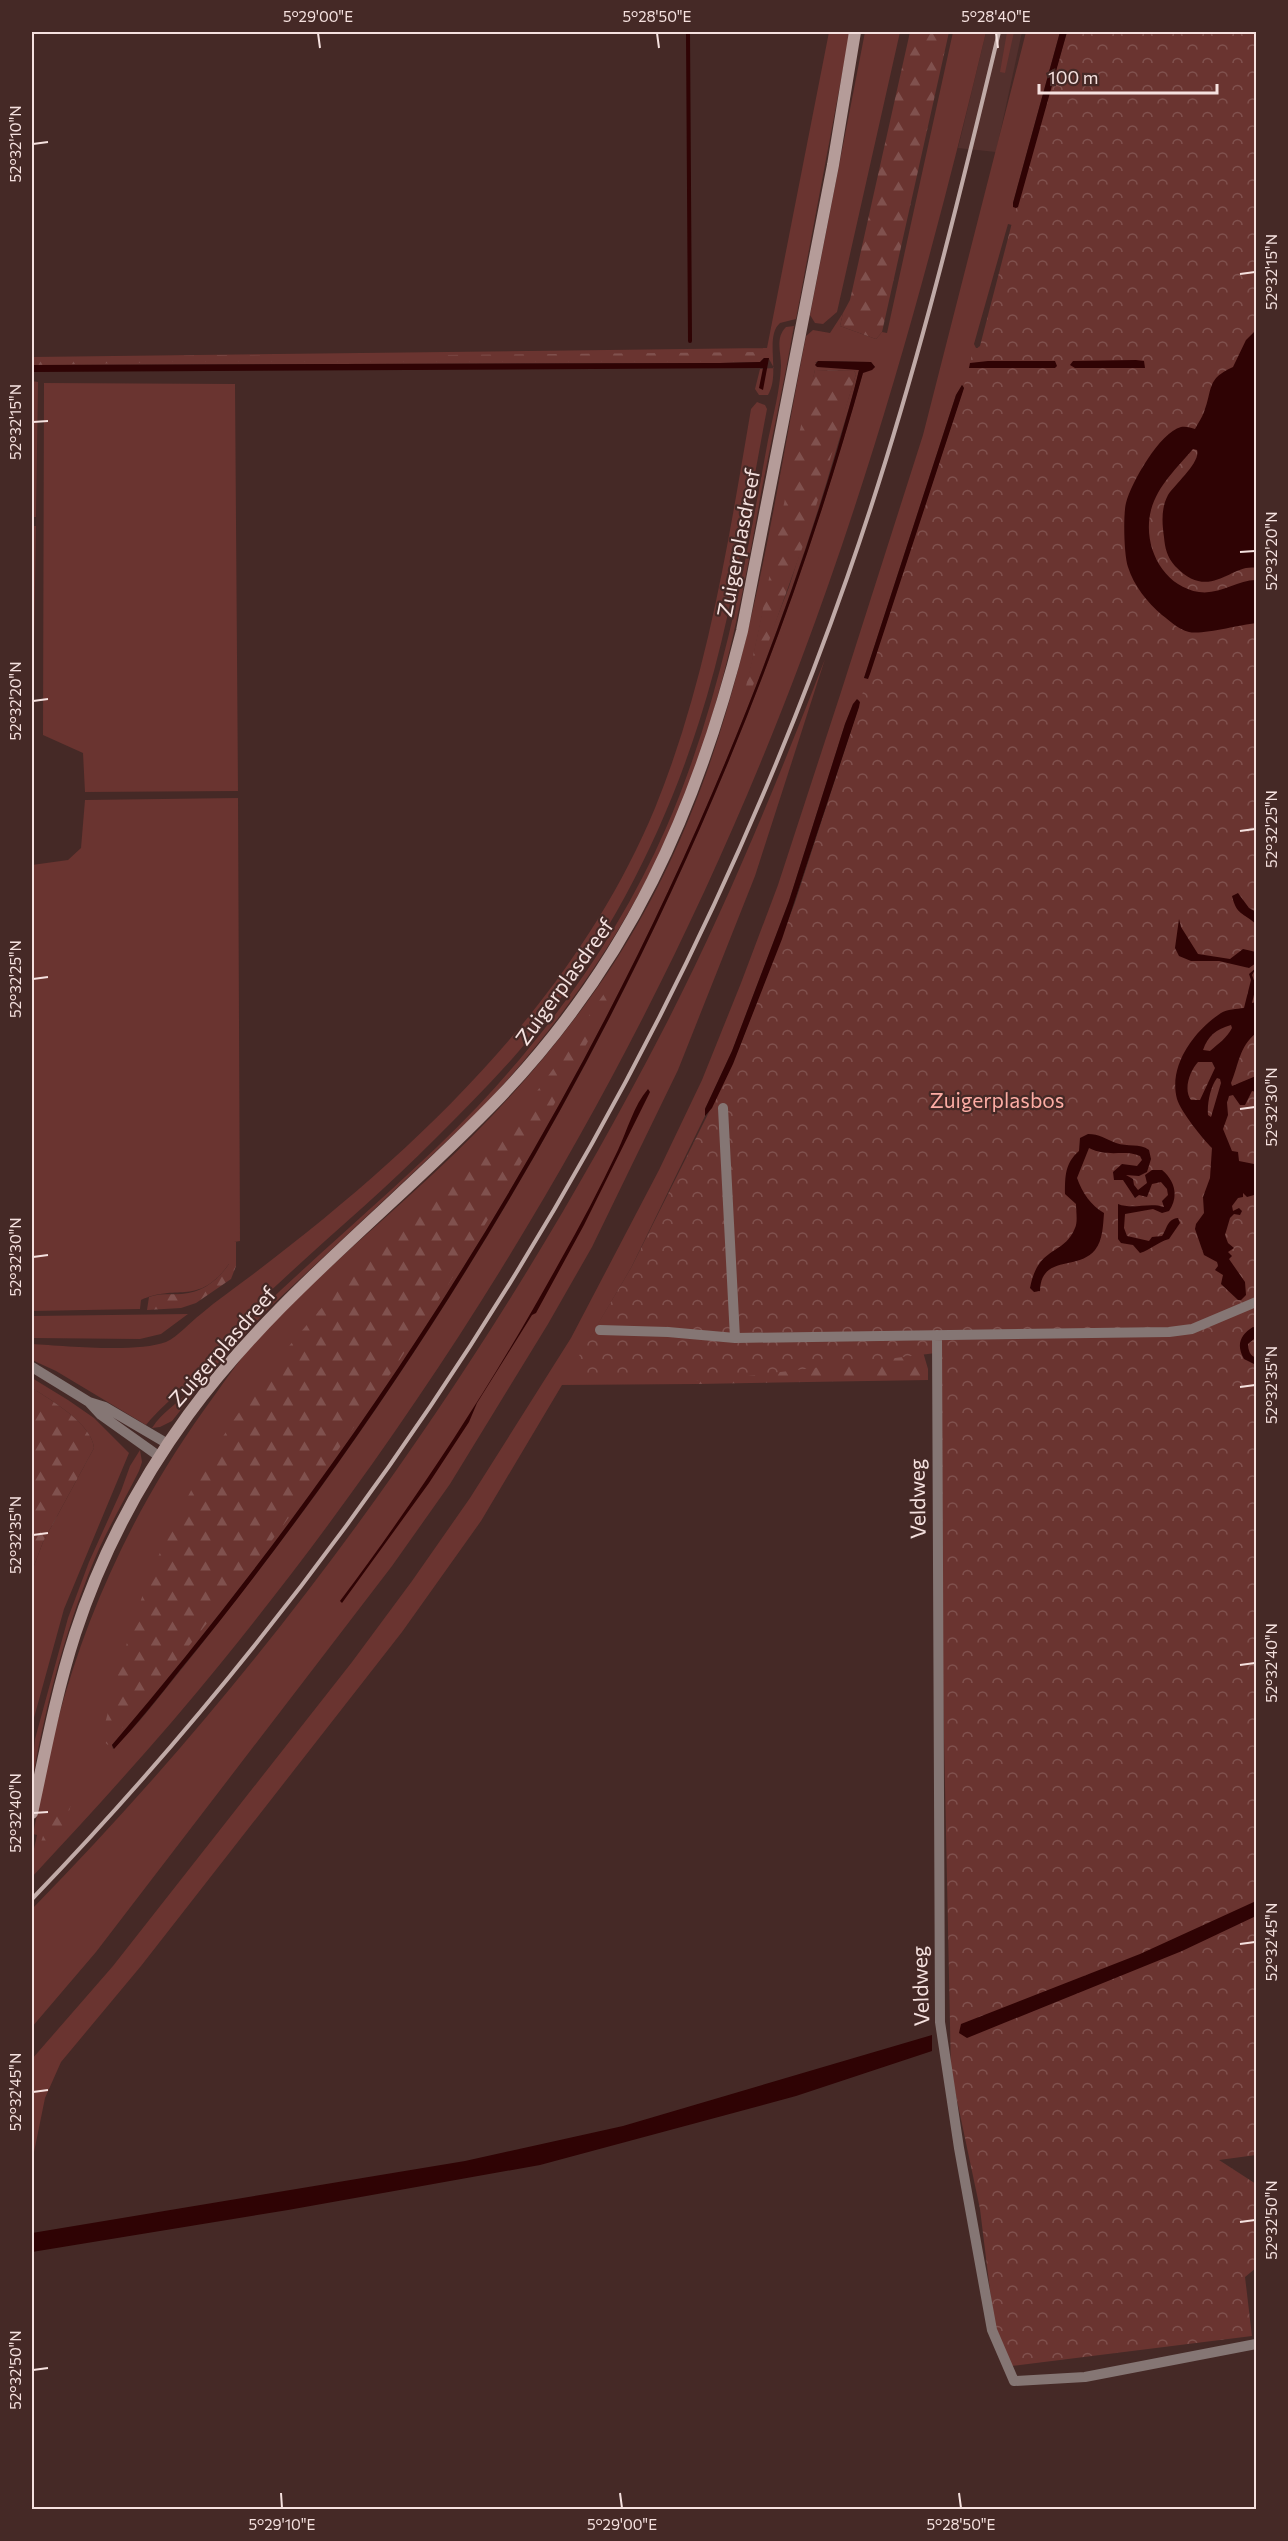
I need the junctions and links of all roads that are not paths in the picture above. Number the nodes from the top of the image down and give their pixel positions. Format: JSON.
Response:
{"nodes":[{"id":1,"x":855,"y":32,"type":"edge"},
{"id":2,"x":723,"y":1108,"type":"dead end"},
{"id":3,"x":1257,"y":1302,"type":"edge"},
{"id":4,"x":600,"y":1330,"type":"dead end"},
{"id":5,"x":937,"y":1335,"type":"junction"},
{"id":6,"x":735,"y":1338,"type":"junction"},
{"id":7,"x":32,"y":1367,"type":"edge"},
{"id":8,"x":89,"y":1402,"type":"junction"},
{"id":9,"x":168,"y":1444,"type":"junction"},
{"id":10,"x":160,"y":1457,"type":"junction"},
{"id":11,"x":32,"y":1814,"type":"edge"},
{"id":12,"x":1257,"y":2344,"type":"edge"}],
"edges":[{"from":1,"to":9,"type":"main road","name":"Zuigerplasdreef"},
{"from":2,"to":6,"type":"street"},
{"from":3,"to":5,"type":"street"},
{"from":4,"to":6,"type":"street"},
{"from":5,"to":6,"type":"street"},
{"from":5,"to":12,"type":"street","name":"Veldweg"},
{"from":7,"to":8,"type":"street"},
{"from":8,"to":9,"type":"street"},
{"from":8,"to":10,"type":"street"},
{"from":9,"to":10,"type":"main road","name":"Zuigerplasdreef"},
{"from":10,"to":11,"type":"main road","name":"Zuigerplasdreef"}]}
